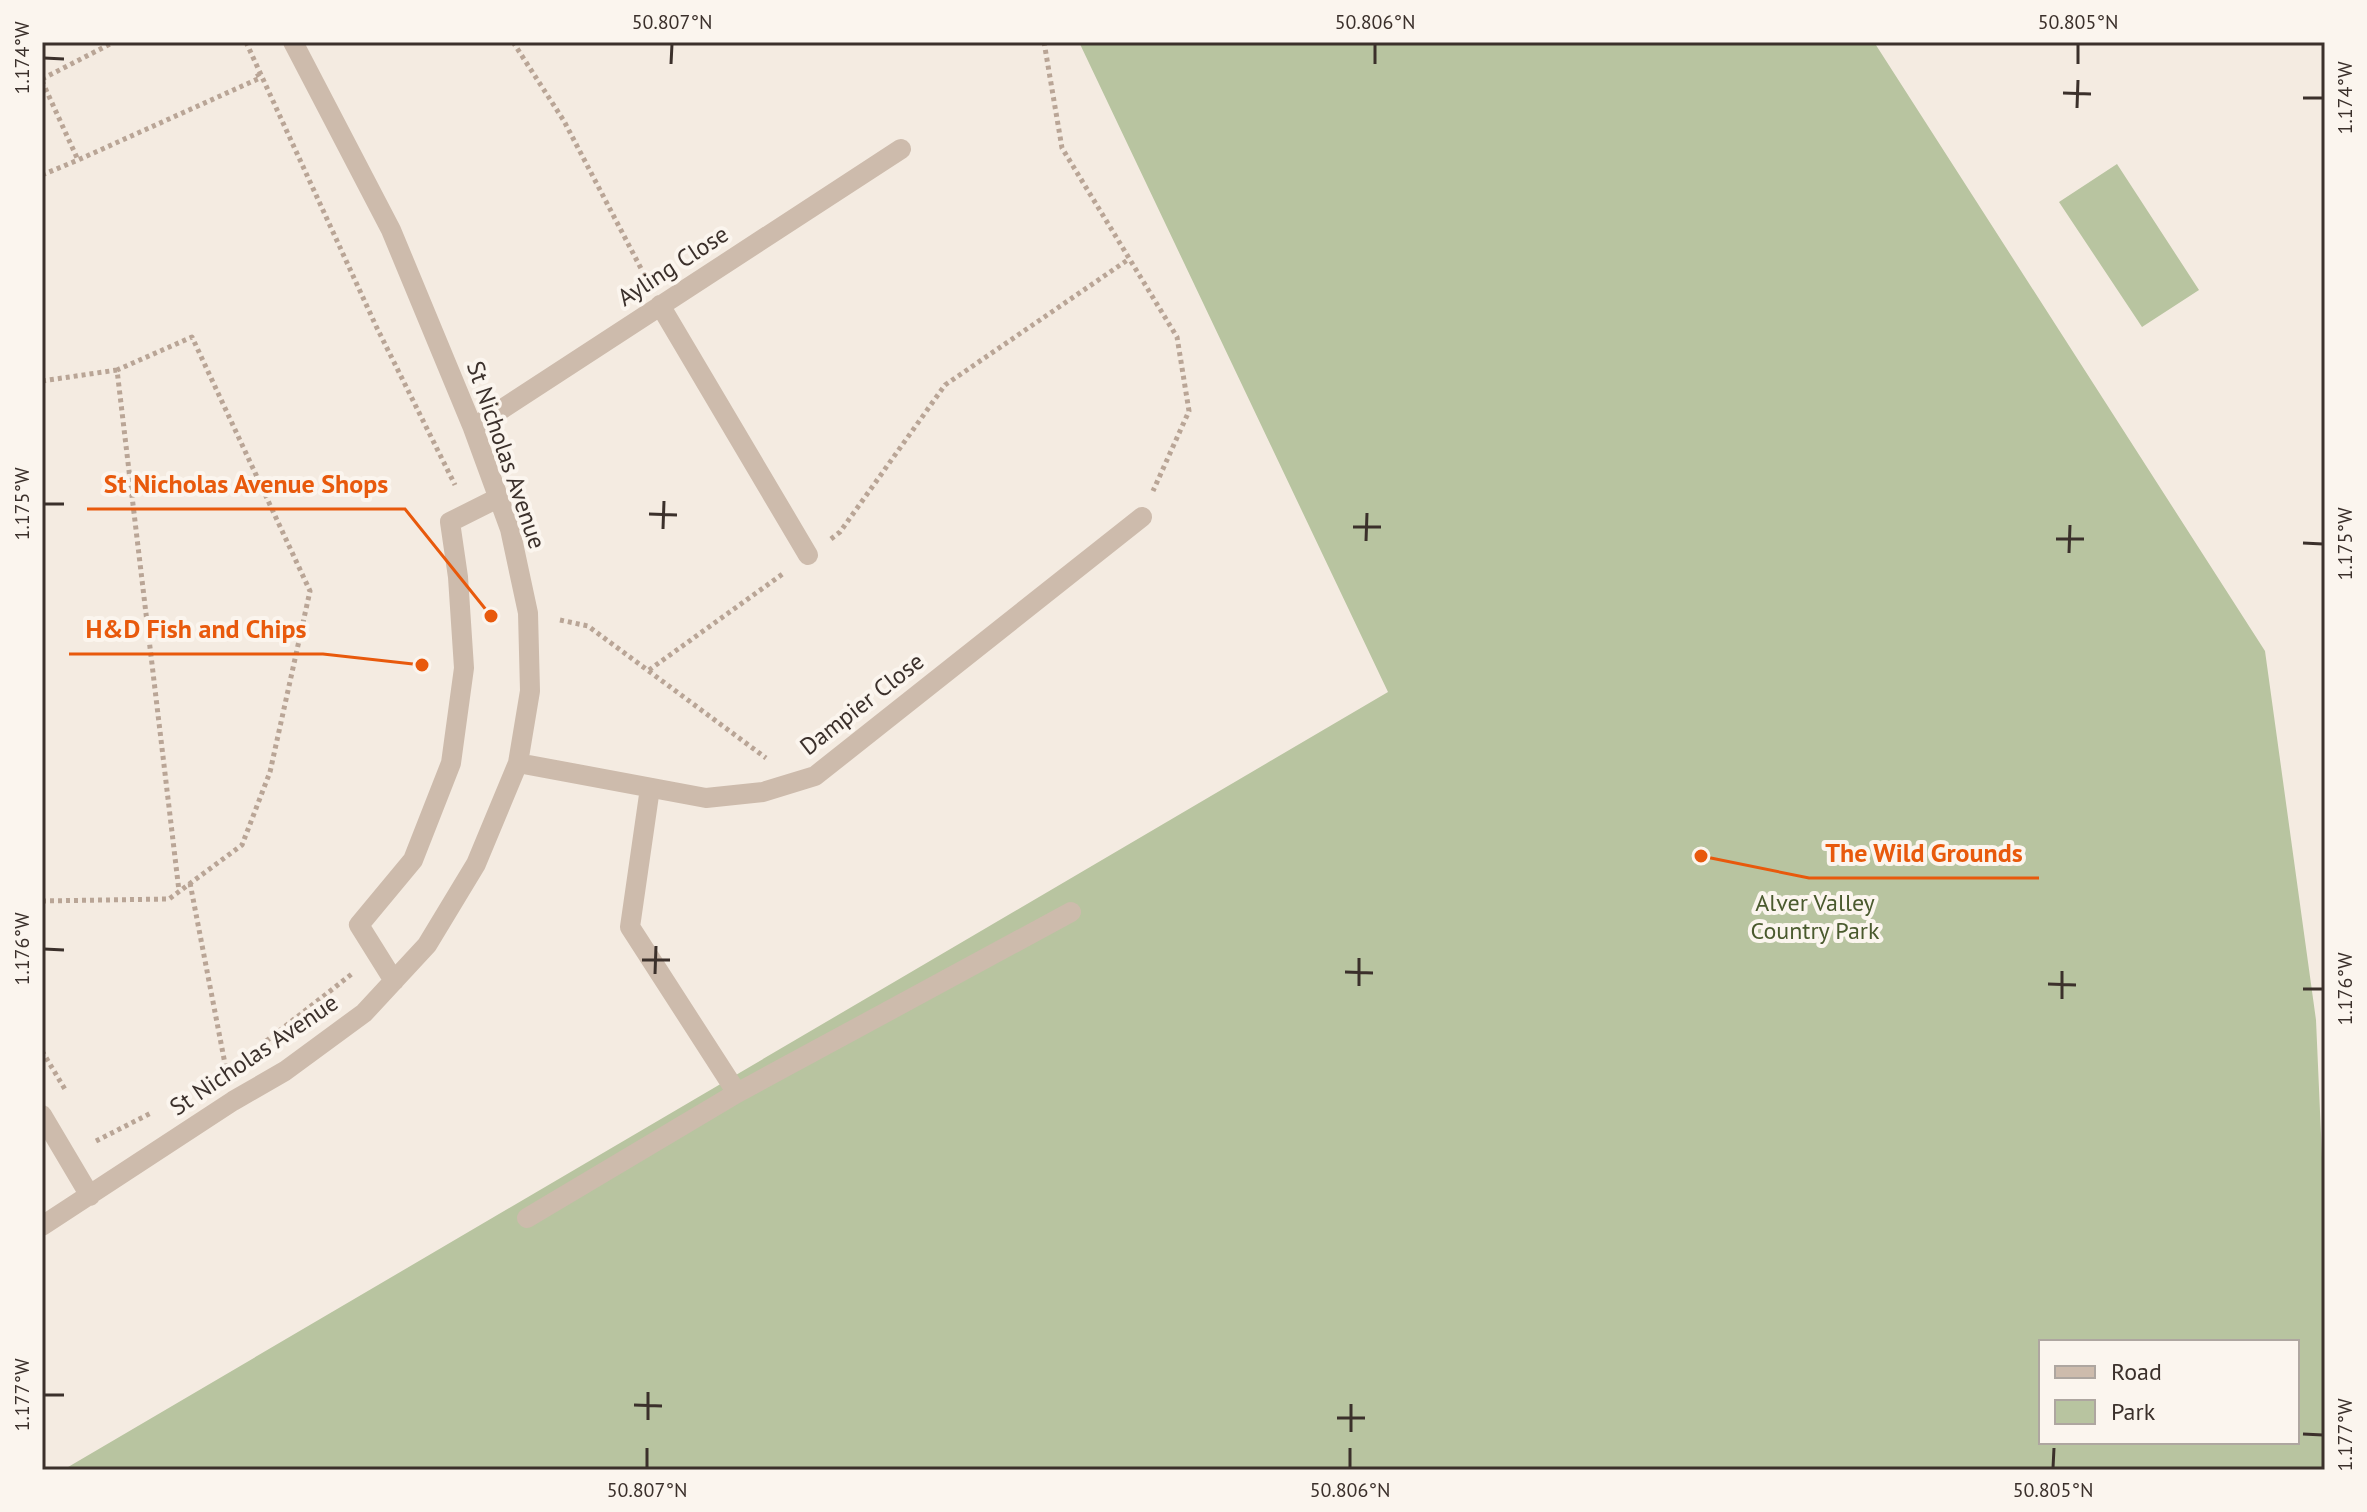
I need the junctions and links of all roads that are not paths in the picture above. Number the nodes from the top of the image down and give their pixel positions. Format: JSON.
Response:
{"nodes":[{"id":1,"x":293,"y":42,"type":"edge"},
{"id":2,"x":901,"y":149,"type":"dead end"},
{"id":3,"x":660,"y":305,"type":"junction"},
{"id":4,"x":473,"y":428,"type":"junction"},
{"id":5,"x":498,"y":498,"type":"junction"},
{"id":6,"x":1142,"y":517,"type":"road end"},
{"id":7,"x":808,"y":555,"type":"road end"},
{"id":8,"x":518,"y":763,"type":"junction"},
{"id":9,"x":650,"y":788,"type":"junction"},
{"id":10,"x":1071,"y":912,"type":"dead end"},
{"id":11,"x":394,"y":981,"type":"junction"},
{"id":12,"x":737,"y":1093,"type":"junction"},
{"id":13,"x":42,"y":1115,"type":"edge"},
{"id":14,"x":90,"y":1196,"type":"junction"},
{"id":15,"x":527,"y":1218,"type":"dead end"},
{"id":16,"x":42,"y":1226,"type":"edge"}],
"edges":[{"from":1,"to":4,"type":"street","name":"St Nicholas Avenue"},
{"from":2,"to":3,"type":"street","name":"Ayling Close"},
{"from":3,"to":4,"type":"street","name":"Ayling Close"},
{"from":3,"to":7,"type":"street"},
{"from":4,"to":5,"type":"street","name":"St Nicholas Avenue"},
{"from":5,"to":8,"type":"street","name":"St Nicholas Avenue"},
{"from":5,"to":11,"type":"street"},
{"from":6,"to":9,"type":"street","name":"Dampier Close"},
{"from":8,"to":9,"type":"street","name":"Dampier Close"},
{"from":8,"to":11,"type":"street","name":"St Nicholas Avenue"},
{"from":9,"to":12,"type":"street"},
{"from":10,"to":12,"type":"street"},
{"from":11,"to":14,"type":"street","name":"St Nicholas Avenue"},
{"from":12,"to":15,"type":"street"},
{"from":13,"to":14,"type":"street"},
{"from":14,"to":16,"type":"street","name":"St Nicholas Avenue"}]}
